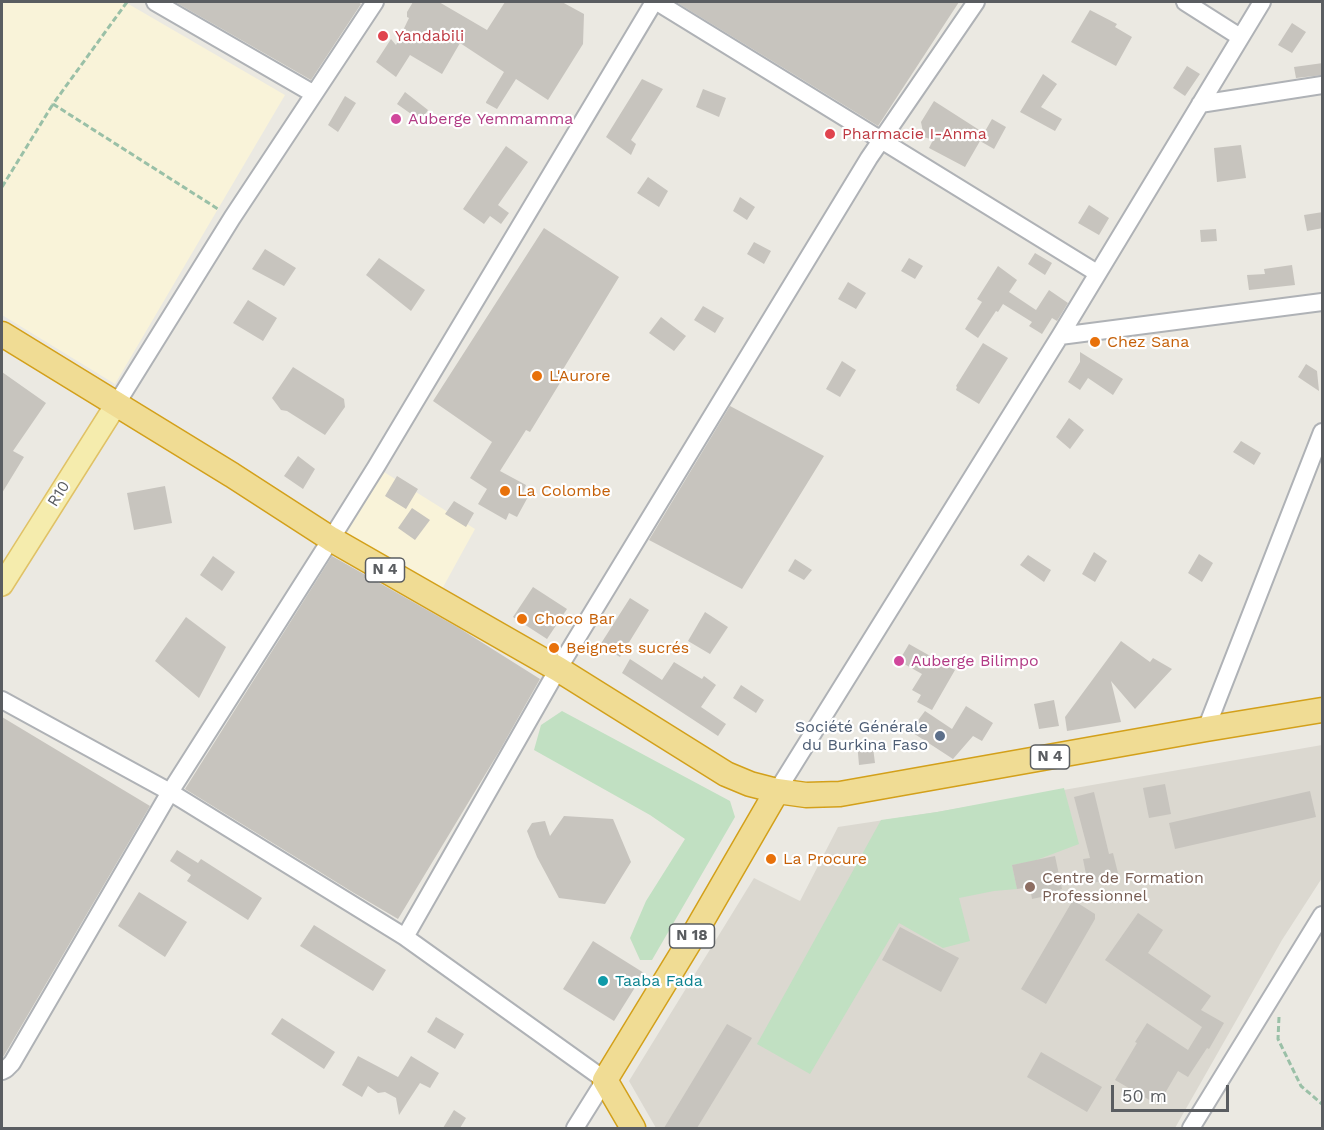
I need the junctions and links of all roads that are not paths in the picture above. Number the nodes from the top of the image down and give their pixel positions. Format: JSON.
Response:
{"nodes":[{"id":1,"x":155,"y":2,"type":"edge"},
{"id":2,"x":375,"y":2,"type":"edge"},
{"id":3,"x":655,"y":2,"type":"edge"},
{"id":4,"x":976,"y":2,"type":"edge"},
{"id":5,"x":1185,"y":2,"type":"edge"},
{"id":6,"x":1262,"y":2,"type":"edge"},
{"id":7,"x":1240,"y":37,"type":"junction"},
{"id":8,"x":1323,"y":85,"type":"edge"},
{"id":9,"x":314,"y":94,"type":"junction"},
{"id":10,"x":1200,"y":104,"type":"junction"},
{"id":11,"x":882,"y":140,"type":"junction"},
{"id":12,"x":1097,"y":273,"type":"junction"},
{"id":13,"x":1323,"y":302,"type":"edge"},
{"id":14,"x":2,"y":334,"type":"edge"},
{"id":15,"x":1060,"y":336,"type":"junction"},
{"id":16,"x":117,"y":403,"type":"junction"},
{"id":17,"x":1323,"y":432,"type":"edge"},
{"id":18,"x":331,"y":539,"type":"junction"},
{"id":19,"x":2,"y":585,"type":"edge"},
{"id":20,"x":558,"y":669,"type":"junction"},
{"id":21,"x":2,"y":700,"type":"edge"},
{"id":22,"x":1323,"y":710,"type":"edge"},
{"id":23,"x":1206,"y":729,"type":"junction"},
{"id":24,"x":777,"y":791,"type":"junction"},
{"id":25,"x":170,"y":792,"type":"junction"},
{"id":26,"x":1323,"y":915,"type":"edge"},
{"id":27,"x":405,"y":937,"type":"junction"},
{"id":28,"x":2,"y":1071,"type":"edge"},
{"id":29,"x":605,"y":1080,"type":"junction"},
{"id":30,"x":575,"y":1128,"type":"edge"},
{"id":31,"x":633,"y":1128,"type":"edge"},
{"id":32,"x":1191,"y":1128,"type":"edge"}],
"edges":[{"from":1,"to":9,"type":"street"},
{"from":2,"to":9,"type":"street"},
{"from":3,"to":11,"type":"street"},
{"from":3,"to":18,"type":"street"},
{"from":4,"to":11,"type":"street"},
{"from":5,"to":7,"type":"street"},
{"from":6,"to":7,"type":"street"},
{"from":7,"to":10,"type":"street"},
{"from":8,"to":10,"type":"street"},
{"from":9,"to":16,"type":"street"},
{"from":10,"to":12,"type":"street"},
{"from":11,"to":12,"type":"street"},
{"from":11,"to":20,"type":"street"},
{"from":12,"to":15,"type":"street"},
{"from":13,"to":15,"type":"street"},
{"from":14,"to":16,"type":"highway","number":"N 4"},
{"from":15,"to":24,"type":"street"},
{"from":16,"to":18,"type":"highway","number":"N 4"},
{"from":16,"to":19,"type":"main road","name":"R10"},
{"from":17,"to":23,"type":"street"},
{"from":18,"to":20,"type":"highway","number":"N 4"},
{"from":18,"to":25,"type":"street"},
{"from":20,"to":24,"type":"highway","number":"N 4"},
{"from":20,"to":27,"type":"street"},
{"from":21,"to":25,"type":"street"},
{"from":22,"to":23,"type":"highway","number":"N 4"},
{"from":23,"to":24,"type":"highway","number":"N 4"},
{"from":24,"to":29,"type":"highway","number":"N 18"},
{"from":25,"to":27,"type":"street"},
{"from":25,"to":28,"type":"street"},
{"from":26,"to":32,"type":"street"},
{"from":27,"to":29,"type":"street"},
{"from":29,"to":30,"type":"street"},
{"from":29,"to":31,"type":"highway"}]}
